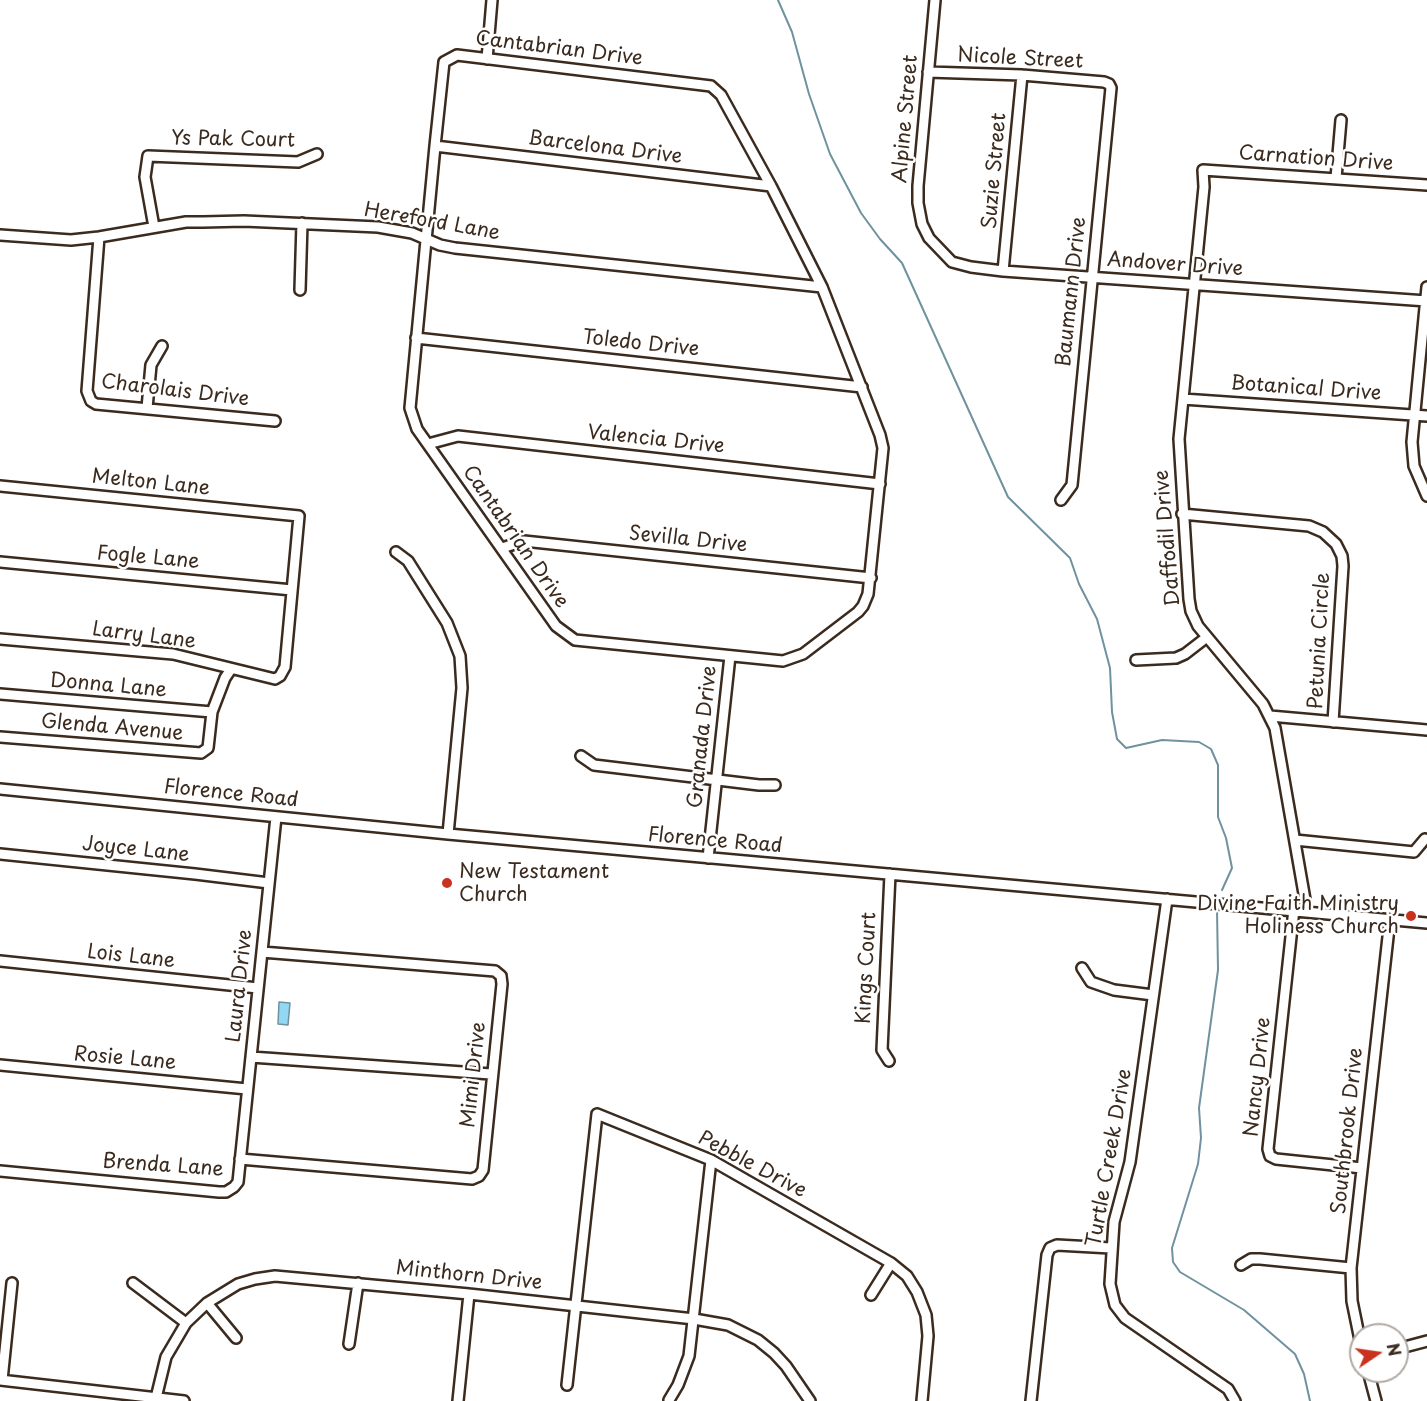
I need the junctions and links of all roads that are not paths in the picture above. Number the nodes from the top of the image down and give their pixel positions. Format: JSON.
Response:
{"nodes":[{"id":1,"x":492,"y":0,"type":"edge"},
{"id":2,"x":935,"y":0,"type":"edge"},
{"id":3,"x":487,"y":59,"type":"junction"},
{"id":4,"x":928,"y":72,"type":"junction"},
{"id":5,"x":1022,"y":75,"type":"junction"},
{"id":6,"x":1109,"y":84,"type":"joint"},
{"id":7,"x":1341,"y":120,"type":"dead end"},
{"id":8,"x":435,"y":146,"type":"junction"},
{"id":9,"x":317,"y":154,"type":"dead end"},
{"id":10,"x":1203,"y":170,"type":"joint"},
{"id":11,"x":1336,"y":178,"type":"junction"},
{"id":12,"x":1427,"y":185,"type":"edge"},
{"id":13,"x":771,"y":186,"type":"junction"},
{"id":14,"x":302,"y":223,"type":"junction"},
{"id":15,"x":154,"y":227,"type":"junction"},
{"id":16,"x":0,"y":235,"type":"edge"},
{"id":17,"x":99,"y":237,"type":"junction"},
{"id":18,"x":930,"y":239,"type":"joint"},
{"id":19,"x":426,"y":240,"type":"junction"},
{"id":20,"x":1003,"y":271,"type":"junction"},
{"id":21,"x":1092,"y":278,"type":"junction"},
{"id":22,"x":1193,"y":284,"type":"junction"},
{"id":23,"x":822,"y":287,"type":"junction"},
{"id":24,"x":1427,"y":287,"type":"edge"},
{"id":25,"x":300,"y":290,"type":"dead end"},
{"id":26,"x":1426,"y":301,"type":"edge"},
{"id":27,"x":416,"y":338,"type":"junction"},
{"id":28,"x":162,"y":346,"type":"dead end"},
{"id":29,"x":862,"y":387,"type":"junction"},
{"id":30,"x":1183,"y":399,"type":"junction"},
{"id":31,"x":147,"y":408,"type":"junction"},
{"id":32,"x":1415,"y":415,"type":"junction"},
{"id":33,"x":1427,"y":416,"type":"edge"},
{"id":34,"x":275,"y":421,"type":"dead end"},
{"id":35,"x":428,"y":444,"type":"junction"},
{"id":36,"x":880,"y":484,"type":"junction"},
{"id":37,"x":0,"y":486,"type":"edge"},
{"id":38,"x":1427,"y":496,"type":"edge"},
{"id":39,"x":1061,"y":500,"type":"dead end"},
{"id":40,"x":1182,"y":514,"type":"junction"},
{"id":41,"x":502,"y":548,"type":"junction"},
{"id":42,"x":396,"y":552,"type":"dead end"},
{"id":43,"x":0,"y":562,"type":"edge"},
{"id":44,"x":871,"y":578,"type":"junction"},
{"id":45,"x":292,"y":590,"type":"junction"},
{"id":46,"x":1207,"y":637,"type":"junction"},
{"id":47,"x":0,"y":639,"type":"edge"},
{"id":48,"x":730,"y":656,"type":"junction"},
{"id":49,"x":1136,"y":660,"type":"dead end"},
{"id":50,"x":231,"y":669,"type":"junction"},
{"id":51,"x":0,"y":694,"type":"edge"},
{"id":52,"x":212,"y":712,"type":"junction"},
{"id":53,"x":1270,"y":716,"type":"junction"},
{"id":54,"x":1333,"y":722,"type":"junction"},
{"id":55,"x":1427,"y":730,"type":"edge"},
{"id":56,"x":0,"y":737,"type":"edge"},
{"id":57,"x":581,"y":756,"type":"dead end"},
{"id":58,"x":717,"y":779,"type":"junction"},
{"id":59,"x":775,"y":785,"type":"dead end"},
{"id":60,"x":0,"y":789,"type":"edge"},
{"id":61,"x":276,"y":817,"type":"junction"},
{"id":62,"x":448,"y":834,"type":"junction"},
{"id":63,"x":1425,"y":839,"type":"dead end"},
{"id":64,"x":1295,"y":840,"type":"junction"},
{"id":65,"x":0,"y":854,"type":"edge"},
{"id":66,"x":708,"y":858,"type":"junction"},
{"id":67,"x":890,"y":874,"type":"junction"},
{"id":68,"x":268,"y":883,"type":"junction"},
{"id":69,"x":1167,"y":899,"type":"junction"},
{"id":70,"x":1294,"y":909,"type":"junction"},
{"id":71,"x":1307,"y":911,"type":"junction"},
{"id":72,"x":1390,"y":919,"type":"junction"},
{"id":73,"x":1427,"y":923,"type":"edge"},
{"id":74,"x":262,"y":952,"type":"junction"},
{"id":75,"x":0,"y":961,"type":"edge"},
{"id":76,"x":1082,"y":968,"type":"dead end"},
{"id":77,"x":258,"y":988,"type":"junction"},
{"id":78,"x":1154,"y":995,"type":"junction"},
{"id":79,"x":251,"y":1057,"type":"junction"},
{"id":80,"x":890,"y":1061,"type":"dead end"},
{"id":81,"x":0,"y":1065,"type":"edge"},
{"id":82,"x":492,"y":1074,"type":"junction"},
{"id":83,"x":247,"y":1089,"type":"junction"},
{"id":84,"x":240,"y":1159,"type":"junction"},
{"id":85,"x":711,"y":1160,"type":"junction"},
{"id":86,"x":1362,"y":1168,"type":"junction"},
{"id":87,"x":0,"y":1171,"type":"edge"},
{"id":88,"x":479,"y":1176,"type":"joint"},
{"id":89,"x":1111,"y":1248,"type":"junction"},
{"id":90,"x":891,"y":1263,"type":"junction"},
{"id":91,"x":1241,"y":1265,"type":"dead end"},
{"id":92,"x":1351,"y":1268,"type":"junction"},
{"id":93,"x":12,"y":1283,"type":"dead end"},
{"id":94,"x":133,"y":1283,"type":"dead end"},
{"id":95,"x":357,"y":1283,"type":"junction"},
{"id":96,"x":469,"y":1294,"type":"junction"},
{"id":97,"x":871,"y":1295,"type":"dead end"},
{"id":98,"x":207,"y":1303,"type":"junction"},
{"id":99,"x":576,"y":1306,"type":"junction"},
{"id":100,"x":694,"y":1319,"type":"junction"},
{"id":101,"x":186,"y":1323,"type":"junction"},
{"id":102,"x":1356,"y":1323,"type":"edge"},
{"id":103,"x":236,"y":1338,"type":"dead end"},
{"id":104,"x":1427,"y":1341,"type":"edge"},
{"id":105,"x":349,"y":1344,"type":"dead end"},
{"id":106,"x":1409,"y":1346,"type":"edge"},
{"id":107,"x":1,"y":1380,"type":"edge"},
{"id":108,"x":1371,"y":1383,"type":"edge"},
{"id":109,"x":567,"y":1385,"type":"dead end"},
{"id":110,"x":156,"y":1398,"type":"junction"},
{"id":111,"x":669,"y":1400,"type":"edge"},
{"id":112,"x":808,"y":1400,"type":"edge"},
{"id":113,"x":183,"y":1401,"type":"edge"},
{"id":114,"x":458,"y":1401,"type":"edge"},
{"id":115,"x":922,"y":1401,"type":"edge"},
{"id":116,"x":1031,"y":1401,"type":"edge"},
{"id":117,"x":1235,"y":1401,"type":"edge"},
{"id":118,"x":1376,"y":1401,"type":"edge"}],
"edges":[{"from":1,"to":3,"type":"street"},
{"from":2,"to":4,"type":"street","name":"Alpine Street"},
{"from":3,"to":8,"type":"street","name":"Cantabrian Drive"},
{"from":3,"to":13,"type":"street","name":"Cantabrian Drive"},
{"from":4,"to":5,"type":"street","name":"Nicole Street"},
{"from":4,"to":18,"type":"street","name":"Alpine Street"},
{"from":5,"to":6,"type":"street","name":"Nicole Street"},
{"from":5,"to":20,"type":"street","name":"Suzie Street"},
{"from":6,"to":21,"type":"street","name":"Baumann Drive"},
{"from":7,"to":11,"type":"street"},
{"from":8,"to":13,"type":"street","name":"Barcelona Drive"},
{"from":8,"to":19,"type":"street","name":"Cantabrian Drive"},
{"from":9,"to":15,"type":"street","name":"Ys Pak Court"},
{"from":10,"to":11,"type":"street","name":"Carnation Drive"},
{"from":10,"to":22,"type":"street","name":"Daffodil Drive"},
{"from":11,"to":12,"type":"street","name":"Carnation Drive"},
{"from":13,"to":23,"type":"street","name":"Cantabrian Drive"},
{"from":14,"to":15,"type":"street","name":"Hereford Lane"},
{"from":14,"to":19,"type":"street","name":"Hereford Lane"},
{"from":14,"to":25,"type":"street"},
{"from":15,"to":17,"type":"street","name":"Hereford Lane"},
{"from":16,"to":17,"type":"street","name":"Hereford Lane"},
{"from":17,"to":31,"type":"street","name":"Charolais Drive"},
{"from":18,"to":20,"type":"street","name":"Andover Drive"},
{"from":19,"to":23,"type":"street","name":"Hereford Lane"},
{"from":19,"to":27,"type":"street","name":"Cantabrian Drive"},
{"from":20,"to":21,"type":"street","name":"Andover Drive"},
{"from":21,"to":22,"type":"street","name":"Andover Drive"},
{"from":21,"to":39,"type":"street","name":"Baumann Drive"},
{"from":22,"to":26,"type":"street","name":"Andover Drive"},
{"from":22,"to":30,"type":"street","name":"Daffodil Drive"},
{"from":23,"to":29,"type":"street","name":"Cantabrian Drive"},
{"from":24,"to":26,"type":"street"},
{"from":26,"to":32,"type":"street"},
{"from":27,"to":29,"type":"street","name":"Toledo Drive"},
{"from":27,"to":35,"type":"street","name":"Cantabrian Drive"},
{"from":28,"to":31,"type":"street"},
{"from":29,"to":36,"type":"street","name":"Cantabrian Drive"},
{"from":30,"to":32,"type":"street","name":"Botanical Drive"},
{"from":30,"to":40,"type":"street","name":"Daffodil Drive"},
{"from":31,"to":34,"type":"street","name":"Charolais Drive"},
{"from":32,"to":33,"type":"street","name":"Botanical Drive"},
{"from":32,"to":38,"type":"street"},
{"from":35,"to":36,"type":"street","name":"Valencia Drive"},
{"from":35,"to":41,"type":"street","name":"Cantabrian Drive"},
{"from":36,"to":44,"type":"street","name":"Cantabrian Drive"},
{"from":37,"to":45,"type":"street","name":"Melton Lane"},
{"from":40,"to":46,"type":"street","name":"Daffodil Drive"},
{"from":40,"to":54,"type":"street","name":"Petunia Circle"},
{"from":41,"to":44,"type":"street","name":"Sevilla Drive"},
{"from":41,"to":48,"type":"street","name":"Cantabrian Drive"},
{"from":42,"to":62,"type":"street"},
{"from":43,"to":45,"type":"street","name":"Fogle Lane"},
{"from":44,"to":48,"type":"street","name":"Cantabrian Drive"},
{"from":45,"to":50,"type":"street","name":"Larry Lane"},
{"from":46,"to":49,"type":"street"},
{"from":46,"to":53,"type":"street","name":"Daffodil Drive"},
{"from":47,"to":50,"type":"street","name":"Larry Lane"},
{"from":48,"to":58,"type":"street","name":"Granada Drive"},
{"from":50,"to":52,"type":"street","name":"Glenda Avenue"},
{"from":51,"to":52,"type":"street","name":"Donna Lane"},
{"from":52,"to":56,"type":"street","name":"Glenda Avenue"},
{"from":53,"to":54,"type":"street"},
{"from":53,"to":64,"type":"street","name":"Daffodil Drive"},
{"from":54,"to":55,"type":"street"},
{"from":57,"to":58,"type":"street"},
{"from":58,"to":59,"type":"street"},
{"from":58,"to":66,"type":"street","name":"Granada Drive"},
{"from":60,"to":61,"type":"street","name":"Florence Road"},
{"from":61,"to":62,"type":"street","name":"Florence Road"},
{"from":61,"to":68,"type":"street","name":"Laura Drive"},
{"from":62,"to":66,"type":"street","name":"Florence Road"},
{"from":63,"to":64,"type":"street"},
{"from":64,"to":71,"type":"street","name":"Daffodil Drive"},
{"from":65,"to":68,"type":"street","name":"Joyce Lane"},
{"from":66,"to":67,"type":"street","name":"Florence Road"},
{"from":67,"to":69,"type":"street","name":"Florence Road"},
{"from":67,"to":80,"type":"street","name":"Kings Court"},
{"from":68,"to":74,"type":"street","name":"Laura Drive"},
{"from":69,"to":70,"type":"street","name":"Florence Road"},
{"from":69,"to":78,"type":"street","name":"Turtle Creek Drive"},
{"from":70,"to":71,"type":"street","name":"Florence Road"},
{"from":70,"to":86,"type":"street","name":"Nancy Drive"},
{"from":71,"to":72,"type":"street","name":"Florence Road"},
{"from":72,"to":73,"type":"street","name":"Florence Road"},
{"from":72,"to":86,"type":"street","name":"Southbrook Drive"},
{"from":74,"to":77,"type":"street","name":"Laura Drive"},
{"from":74,"to":82,"type":"street","name":"Mimi Drive"},
{"from":75,"to":77,"type":"street","name":"Lois Lane"},
{"from":76,"to":78,"type":"street"},
{"from":77,"to":79,"type":"street","name":"Laura Drive"},
{"from":78,"to":89,"type":"street","name":"Turtle Creek Drive"},
{"from":79,"to":82,"type":"street"},
{"from":79,"to":83,"type":"street","name":"Laura Drive"},
{"from":81,"to":83,"type":"street","name":"Rosie Lane"},
{"from":82,"to":88,"type":"street","name":"Mimi Drive"},
{"from":83,"to":84,"type":"street","name":"Laura Drive"},
{"from":84,"to":87,"type":"street","name":"Brenda Lane"},
{"from":84,"to":88,"type":"street","name":"Brenda Lane"},
{"from":85,"to":90,"type":"street","name":"Pebble Drive"},
{"from":85,"to":99,"type":"street","name":"Pebble Drive"},
{"from":85,"to":100,"type":"street"},
{"from":86,"to":92,"type":"street","name":"Southbrook Drive"},
{"from":89,"to":116,"type":"street"},
{"from":89,"to":117,"type":"street","name":"Turtle Creek Drive"},
{"from":90,"to":97,"type":"street"},
{"from":90,"to":115,"type":"street","name":"Pebble Drive"},
{"from":91,"to":92,"type":"street"},
{"from":92,"to":102,"type":"street","name":"Southbrook Drive"},
{"from":93,"to":107,"type":"street"},
{"from":94,"to":101,"type":"street"},
{"from":95,"to":96,"type":"street","name":"Minthorn Drive"},
{"from":95,"to":98,"type":"street","name":"Minthorn Drive"},
{"from":95,"to":105,"type":"street"},
{"from":96,"to":99,"type":"street","name":"Minthorn Drive"},
{"from":96,"to":114,"type":"street"},
{"from":98,"to":101,"type":"street","name":"Minthorn Drive"},
{"from":98,"to":103,"type":"street"},
{"from":99,"to":100,"type":"street","name":"Minthorn Drive"},
{"from":99,"to":109,"type":"street"},
{"from":100,"to":111,"type":"street"},
{"from":100,"to":112,"type":"street","name":"Minthorn Drive"},
{"from":101,"to":110,"type":"street","name":"Minthorn Drive"},
{"from":104,"to":106,"type":"street"},
{"from":107,"to":110,"type":"street"},
{"from":108,"to":118,"type":"street"},
{"from":110,"to":113,"type":"street"}]}
